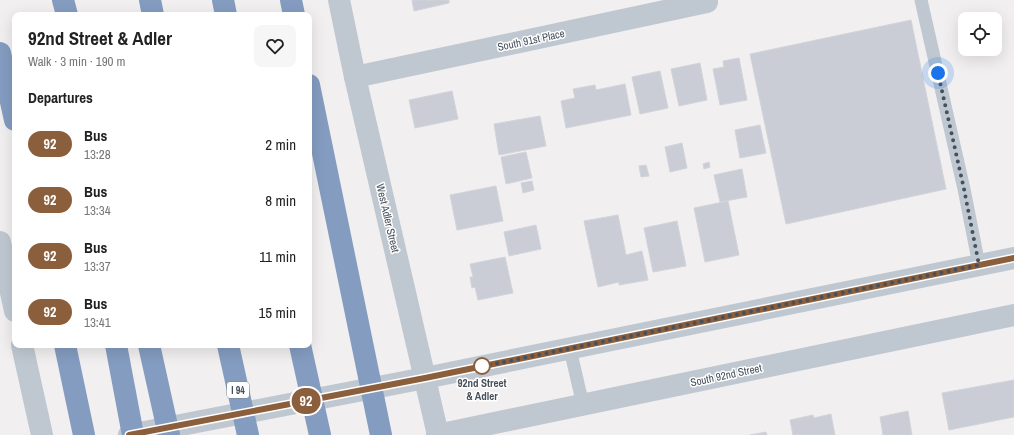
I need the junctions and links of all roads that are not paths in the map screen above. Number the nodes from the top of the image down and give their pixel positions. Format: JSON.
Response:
{"nodes":[{"id":1,"x":63,"y":0,"type":"edge"},
{"id":2,"x":150,"y":0,"type":"edge"},
{"id":3,"x":223,"y":0,"type":"edge"},
{"id":4,"x":291,"y":0,"type":"edge"},
{"id":5,"x":339,"y":0,"type":"edge"},
{"id":6,"x":921,"y":0,"type":"edge"},
{"id":7,"x":707,"y":2,"type":"dead end"},
{"id":8,"x":66,"y":12,"type":"edge"},
{"id":9,"x":152,"y":12,"type":"edge"},
{"id":10,"x":225,"y":12,"type":"edge"},
{"id":11,"x":293,"y":12,"type":"edge"},
{"id":12,"x":0,"y":53,"type":"edge"},
{"id":13,"x":356,"y":77,"type":"junction"},
{"id":14,"x":312,"y":101,"type":"edge"},
{"id":15,"x":12,"y":107,"type":"edge"},
{"id":16,"x":0,"y":246,"type":"edge"},
{"id":17,"x":1014,"y":258,"type":"edge"},
{"id":18,"x":979,"y":265,"type":"junction"},
{"id":19,"x":12,"y":298,"type":"edge"},
{"id":20,"x":1014,"y":315,"type":"edge"},
{"id":21,"x":23,"y":348,"type":"edge"},
{"id":22,"x":66,"y":348,"type":"edge"},
{"id":23,"x":117,"y":348,"type":"edge"},
{"id":24,"x":150,"y":348,"type":"edge"},
{"id":25,"x":229,"y":348,"type":"edge"},
{"id":26,"x":301,"y":348,"type":"edge"},
{"id":27,"x":570,"y":349,"type":"junction"},
{"id":28,"x":425,"y":378,"type":"junction"},
{"id":29,"x":583,"y":405,"type":"junction"},
{"id":30,"x":42,"y":435,"type":"edge"},
{"id":31,"x":84,"y":435,"type":"edge"},
{"id":32,"x":129,"y":435,"type":"edge"},
{"id":33,"x":133,"y":435,"type":"edge"},
{"id":34,"x":169,"y":435,"type":"edge"},
{"id":35,"x":248,"y":435,"type":"edge"},
{"id":36,"x":320,"y":435,"type":"edge"},
{"id":37,"x":381,"y":435,"type":"edge"},
{"id":38,"x":438,"y":435,"type":"edge"}],
"edges":[{"from":1,"to":8,"type":"highway"},
{"from":2,"to":9,"type":"highway"},
{"from":3,"to":10,"type":"highway"},
{"from":4,"to":11,"type":"highway"},
{"from":5,"to":13,"type":"street","name":"West Adler Street"},
{"from":6,"to":18,"type":"lane"},
{"from":7,"to":13,"type":"street","name":"South 91st Place"},
{"from":12,"to":15,"type":"highway"},
{"from":13,"to":28,"type":"street","name":"West Adler Street"},
{"from":14,"to":37,"type":"highway"},
{"from":16,"to":19,"type":"street"},
{"from":17,"to":18,"type":"street"},
{"from":18,"to":27,"type":"street"},
{"from":20,"to":29,"type":"street","name":"South 92nd Street"},
{"from":21,"to":30,"type":"street"},
{"from":22,"to":31,"type":"highway"},
{"from":23,"to":33,"type":"highway"},
{"from":24,"to":34,"type":"highway"},
{"from":25,"to":35,"type":"highway","number":"I 94"},
{"from":26,"to":36,"type":"highway"},
{"from":27,"to":28,"type":"street"},
{"from":27,"to":29,"type":"lane"},
{"from":28,"to":32,"type":"street"},
{"from":28,"to":38,"type":"street","name":"West Adler Street"},
{"from":29,"to":38,"type":"street","name":"South 92nd Street"}]}
